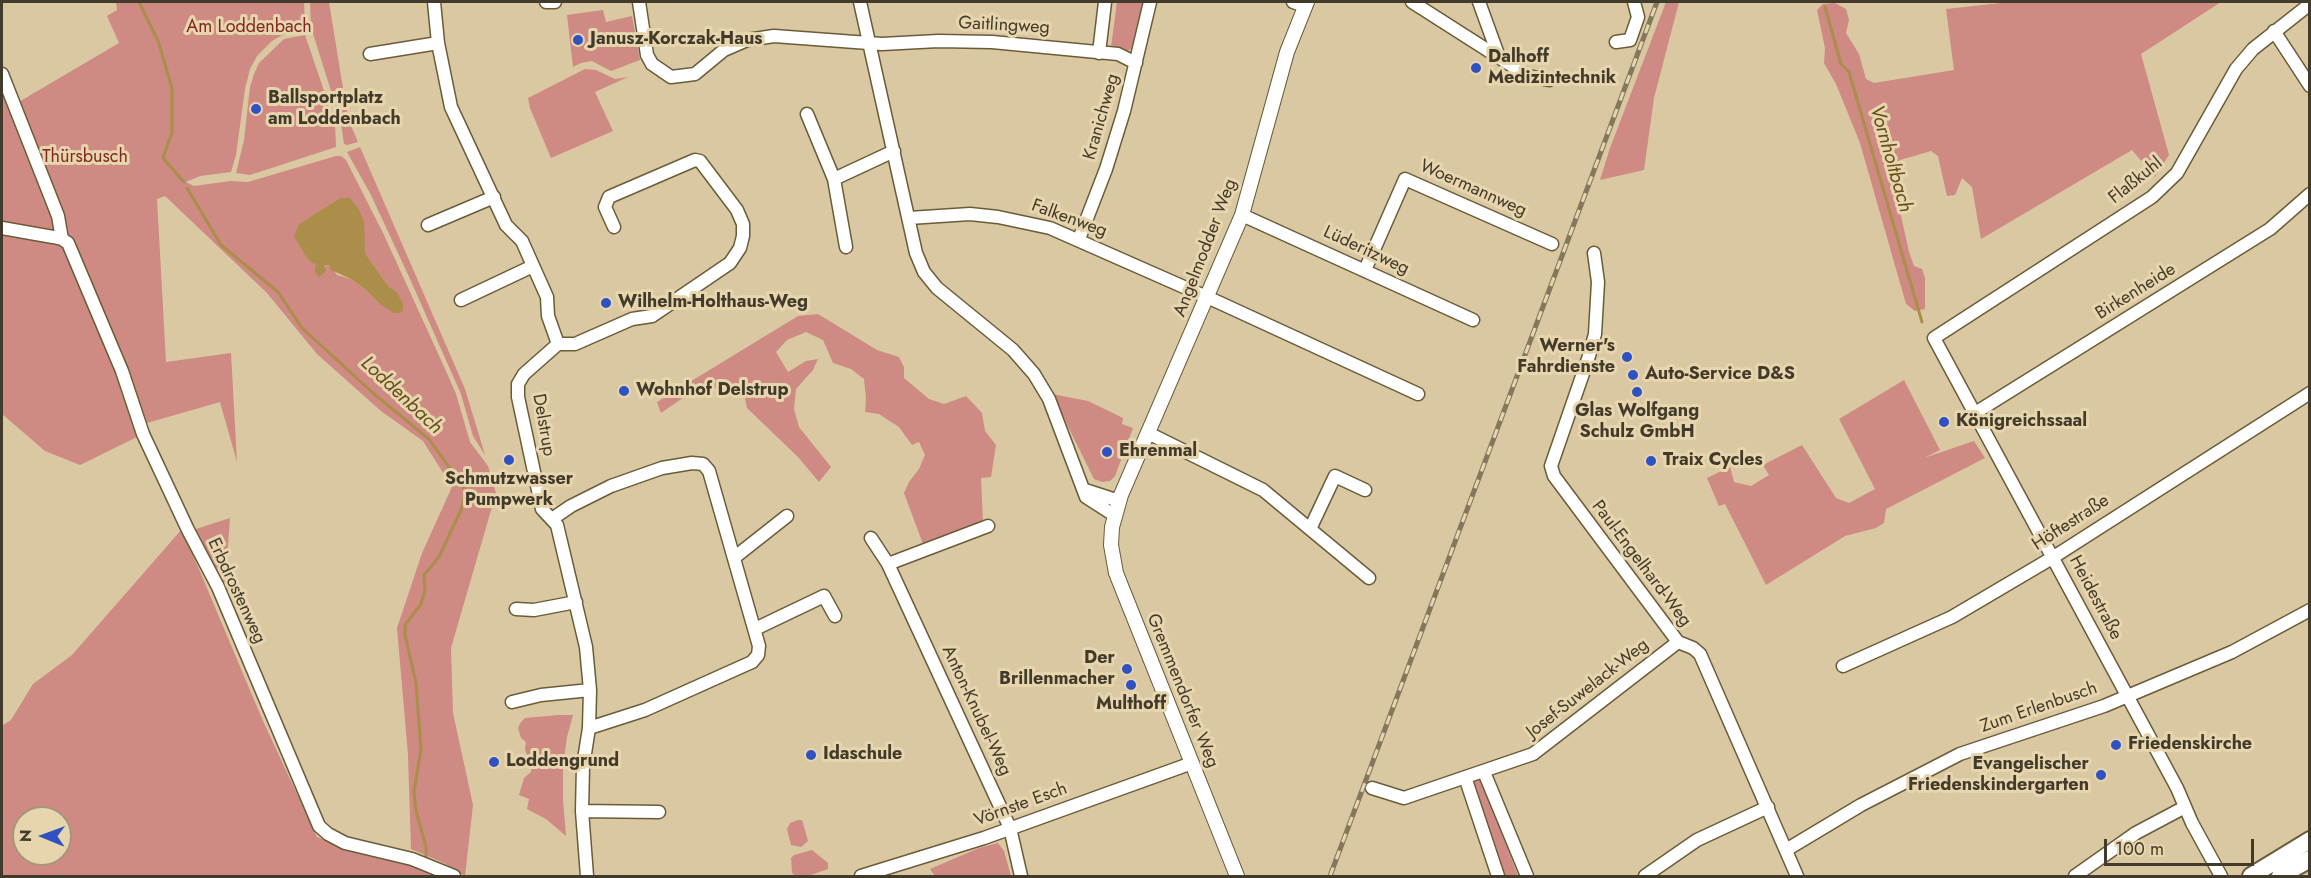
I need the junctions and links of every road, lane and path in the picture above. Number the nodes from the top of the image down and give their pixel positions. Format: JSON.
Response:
{"nodes":[{"id":1,"x":434,"y":2,"type":"edge"},
{"id":2,"x":546,"y":2,"type":"edge"},
{"id":3,"x":555,"y":2,"type":"edge"},
{"id":4,"x":639,"y":2,"type":"edge"},
{"id":5,"x":860,"y":2,"type":"edge"},
{"id":6,"x":1105,"y":2,"type":"edge"},
{"id":7,"x":1150,"y":2,"type":"edge"},
{"id":8,"x":1412,"y":2,"type":"edge"},
{"id":9,"x":1479,"y":2,"type":"edge"},
{"id":10,"x":1634,"y":2,"type":"edge"},
{"id":11,"x":1302,"y":3,"type":"edge"},
{"id":12,"x":2310,"y":4,"type":"edge"},
{"id":13,"x":2274,"y":31,"type":"junction"},
{"id":14,"x":1616,"y":42,"type":"dead end"},
{"id":15,"x":438,"y":43,"type":"junction"},
{"id":16,"x":867,"y":43,"type":"junction"},
{"id":17,"x":1099,"y":52,"type":"junction"},
{"id":18,"x":370,"y":54,"type":"dead end"},
{"id":19,"x":1498,"y":57,"type":"junction"},
{"id":20,"x":1136,"y":63,"type":"junction"},
{"id":21,"x":2,"y":74,"type":"edge"},
{"id":22,"x":1549,"y":80,"type":"dead end"},
{"id":23,"x":2310,"y":86,"type":"edge"},
{"id":24,"x":807,"y":114,"type":"dead end"},
{"id":25,"x":894,"y":151,"type":"junction"},
{"id":26,"x":834,"y":179,"type":"junction"},
{"id":27,"x":2310,"y":194,"type":"edge"},
{"id":28,"x":494,"y":197,"type":"junction"},
{"id":29,"x":1242,"y":215,"type":"junction"},
{"id":30,"x":909,"y":218,"type":"junction"},
{"id":31,"x":428,"y":225,"type":"dead end"},
{"id":32,"x":614,"y":227,"type":"dead end"},
{"id":33,"x":2,"y":228,"type":"edge"},
{"id":34,"x":58,"y":238,"type":"junction"},
{"id":35,"x":1079,"y":239,"type":"junction"},
{"id":36,"x":1552,"y":244,"type":"dead end"},
{"id":37,"x":846,"y":247,"type":"dead end"},
{"id":38,"x":1594,"y":253,"type":"dead end"},
{"id":39,"x":532,"y":266,"type":"junction"},
{"id":40,"x":1365,"y":270,"type":"junction"},
{"id":41,"x":1207,"y":297,"type":"junction"},
{"id":42,"x":461,"y":300,"type":"dead end"},
{"id":43,"x":1473,"y":320,"type":"dead end"},
{"id":44,"x":1934,"y":338,"type":"joint"},
{"id":45,"x":558,"y":344,"type":"junction"},
{"id":46,"x":2310,"y":393,"type":"edge"},
{"id":47,"x":1418,"y":394,"type":"dead end"},
{"id":48,"x":1976,"y":413,"type":"junction"},
{"id":49,"x":1148,"y":434,"type":"junction"},
{"id":50,"x":1085,"y":490,"type":"junction"},
{"id":51,"x":1365,"y":490,"type":"dead end"},
{"id":52,"x":1119,"y":501,"type":"junction"},
{"id":53,"x":1114,"y":514,"type":"junction"},
{"id":54,"x":788,"y":516,"type":"dead end"},
{"id":55,"x":552,"y":519,"type":"junction"},
{"id":56,"x":988,"y":526,"type":"dead end"},
{"id":57,"x":1310,"y":529,"type":"junction"},
{"id":58,"x":871,"y":538,"type":"dead end"},
{"id":59,"x":735,"y":557,"type":"junction"},
{"id":60,"x":2052,"y":558,"type":"junction"},
{"id":61,"x":888,"y":564,"type":"junction"},
{"id":62,"x":1369,"y":578,"type":"dead end"},
{"id":63,"x":576,"y":602,"type":"junction"},
{"id":64,"x":516,"y":609,"type":"dead end"},
{"id":65,"x":2310,"y":610,"type":"edge"},
{"id":66,"x":835,"y":616,"type":"dead end"},
{"id":67,"x":755,"y":629,"type":"junction"},
{"id":68,"x":1678,"y":642,"type":"junction"},
{"id":69,"x":1843,"y":666,"type":"dead end"},
{"id":70,"x":591,"y":690,"type":"junction"},
{"id":71,"x":2127,"y":696,"type":"junction"},
{"id":72,"x":512,"y":702,"type":"dead end"},
{"id":73,"x":589,"y":728,"type":"junction"},
{"id":74,"x":1192,"y":763,"type":"junction"},
{"id":75,"x":1484,"y":772,"type":"junction"},
{"id":76,"x":1465,"y":777,"type":"junction"},
{"id":77,"x":1372,"y":788,"type":"dead end"},
{"id":78,"x":1768,"y":807,"type":"junction"},
{"id":79,"x":2185,"y":807,"type":"junction"},
{"id":80,"x":582,"y":811,"type":"junction"},
{"id":81,"x":659,"y":812,"type":"dead end"},
{"id":82,"x":1010,"y":828,"type":"junction"},
{"id":83,"x":2310,"y":840,"type":"edge"},
{"id":84,"x":1786,"y":850,"type":"junction"},
{"id":85,"x":2310,"y":859,"type":"edge"},
{"id":86,"x":454,"y":876,"type":"edge"},
{"id":87,"x":587,"y":876,"type":"edge"},
{"id":88,"x":861,"y":876,"type":"edge"},
{"id":89,"x":1021,"y":876,"type":"edge"},
{"id":90,"x":1237,"y":876,"type":"edge"},
{"id":91,"x":1498,"y":876,"type":"edge"},
{"id":92,"x":1527,"y":876,"type":"edge"},
{"id":93,"x":1645,"y":876,"type":"edge"},
{"id":94,"x":1797,"y":876,"type":"edge"},
{"id":95,"x":2075,"y":876,"type":"edge"},
{"id":96,"x":2221,"y":876,"type":"edge"},
{"id":97,"x":2251,"y":876,"type":"edge"},
{"id":98,"x":2280,"y":876,"type":"edge"}],
"edges":[{"from":1,"to":15,"type":"street"},
{"from":2,"to":3,"type":"street"},
{"from":4,"to":16,"type":"street","name":"Gaitlingweg"},
{"from":5,"to":16,"type":"street"},
{"from":6,"to":17,"type":"street","name":"Kranichweg"},
{"from":7,"to":20,"type":"street","name":"Kranichweg"},
{"from":8,"to":19,"type":"street"},
{"from":9,"to":19,"type":"street"},
{"from":10,"to":14,"type":"street"},
{"from":11,"to":29,"type":"street","name":"Angelmodder Weg"},
{"from":12,"to":13,"type":"street","name":"Flaßkuhl"},
{"from":13,"to":23,"type":"street"},
{"from":13,"to":44,"type":"street","name":"Flaßkuhl"},
{"from":15,"to":18,"type":"street"},
{"from":15,"to":28,"type":"street"},
{"from":16,"to":17,"type":"street","name":"Gaitlingweg"},
{"from":16,"to":25,"type":"street"},
{"from":17,"to":20,"type":"street","name":"Gaitlingweg"},
{"from":19,"to":22,"type":"street"},
{"from":20,"to":35,"type":"street","name":"Kranichweg"},
{"from":21,"to":34,"type":"street","name":"Erbdrostenweg"},
{"from":24,"to":26,"type":"street"},
{"from":25,"to":26,"type":"street"},
{"from":25,"to":30,"type":"street"},
{"from":26,"to":37,"type":"street"},
{"from":27,"to":48,"type":"street","name":"Birkenheide"},
{"from":28,"to":31,"type":"street"},
{"from":28,"to":39,"type":"street"},
{"from":29,"to":40,"type":"street","name":"Lüderitzweg"},
{"from":29,"to":41,"type":"street","name":"Angelmodder Weg"},
{"from":30,"to":35,"type":"street","name":"Falkenweg"},
{"from":30,"to":50,"type":"street"},
{"from":32,"to":45,"type":"street"},
{"from":33,"to":34,"type":"street"},
{"from":34,"to":86,"type":"street","name":"Erbdrostenweg"},
{"from":35,"to":41,"type":"street","name":"Falkenweg"},
{"from":36,"to":40,"type":"street","name":"Woermannweg"},
{"from":38,"to":68,"type":"street","name":"Paul-Engelhard-Weg"},
{"from":39,"to":42,"type":"street"},
{"from":39,"to":45,"type":"street"},
{"from":40,"to":43,"type":"street","name":"Lüderitzweg"},
{"from":41,"to":47,"type":"street","name":"Falkenweg"},
{"from":41,"to":49,"type":"street","name":"Angelmodder Weg"},
{"from":44,"to":48,"type":"street","name":"Heidestraße"},
{"from":45,"to":55,"type":"street","name":"Delstrup"},
{"from":46,"to":60,"type":"street","name":"Höftestraße"},
{"from":48,"to":60,"type":"street","name":"Heidestraße"},
{"from":49,"to":52,"type":"street","name":"Angelmodder Weg"},
{"from":49,"to":57,"type":"street"},
{"from":50,"to":52,"type":"street"},
{"from":50,"to":53,"type":"street"},
{"from":51,"to":57,"type":"street"},
{"from":52,"to":53,"type":"street","name":"Gremmendorfer Weg"},
{"from":53,"to":74,"type":"street","name":"Gremmendorfer Weg"},
{"from":54,"to":59,"type":"street"},
{"from":55,"to":59,"type":"street"},
{"from":55,"to":63,"type":"street","name":"Delstrup"},
{"from":56,"to":61,"type":"street"},
{"from":57,"to":62,"type":"street"},
{"from":58,"to":61,"type":"street","name":"Anton-Knubel-Weg"},
{"from":59,"to":67,"type":"street"},
{"from":60,"to":69,"type":"street","name":"Höftestraße"},
{"from":60,"to":71,"type":"street","name":"Heidestraße"},
{"from":61,"to":82,"type":"street","name":"Anton-Knubel-Weg"},
{"from":63,"to":64,"type":"street"},
{"from":63,"to":70,"type":"street","name":"Delstrup"},
{"from":65,"to":71,"type":"street","name":"Zum Erlenbusch"},
{"from":66,"to":67,"type":"street"},
{"from":67,"to":73,"type":"street"},
{"from":68,"to":75,"type":"street","name":"Josef-Suwelack-Weg"},
{"from":68,"to":78,"type":"street","name":"Paul-Engelhard-Weg"},
{"from":70,"to":72,"type":"street"},
{"from":70,"to":73,"type":"street","name":"Delstrup"},
{"from":71,"to":79,"type":"street","name":"Heidestraße"},
{"from":71,"to":84,"type":"street","name":"Zum Erlenbusch"},
{"from":73,"to":80,"type":"street","name":"Delstrup"},
{"from":74,"to":82,"type":"street","name":"Vörnste Esch"},
{"from":74,"to":90,"type":"street","name":"Gremmendorfer Weg"},
{"from":75,"to":76,"type":"street","name":"Josef-Suwelack-Weg"},
{"from":75,"to":92,"type":"street"},
{"from":76,"to":77,"type":"street","name":"Josef-Suwelack-Weg"},
{"from":76,"to":91,"type":"street"},
{"from":78,"to":84,"type":"street","name":"Paul-Engelhard-Weg"},
{"from":78,"to":93,"type":"street"},
{"from":79,"to":95,"type":"street"},
{"from":79,"to":96,"type":"street","name":"Heidestraße"},
{"from":80,"to":81,"type":"street"},
{"from":80,"to":87,"type":"street","name":"Delstrup"},
{"from":82,"to":88,"type":"street","name":"Vörnste Esch"},
{"from":82,"to":89,"type":"street","name":"Anton-Knubel-Weg"},
{"from":83,"to":97,"type":"main road"},
{"from":84,"to":94,"type":"street","name":"Paul-Engelhard-Weg"},
{"from":85,"to":98,"type":"main road"}]}
